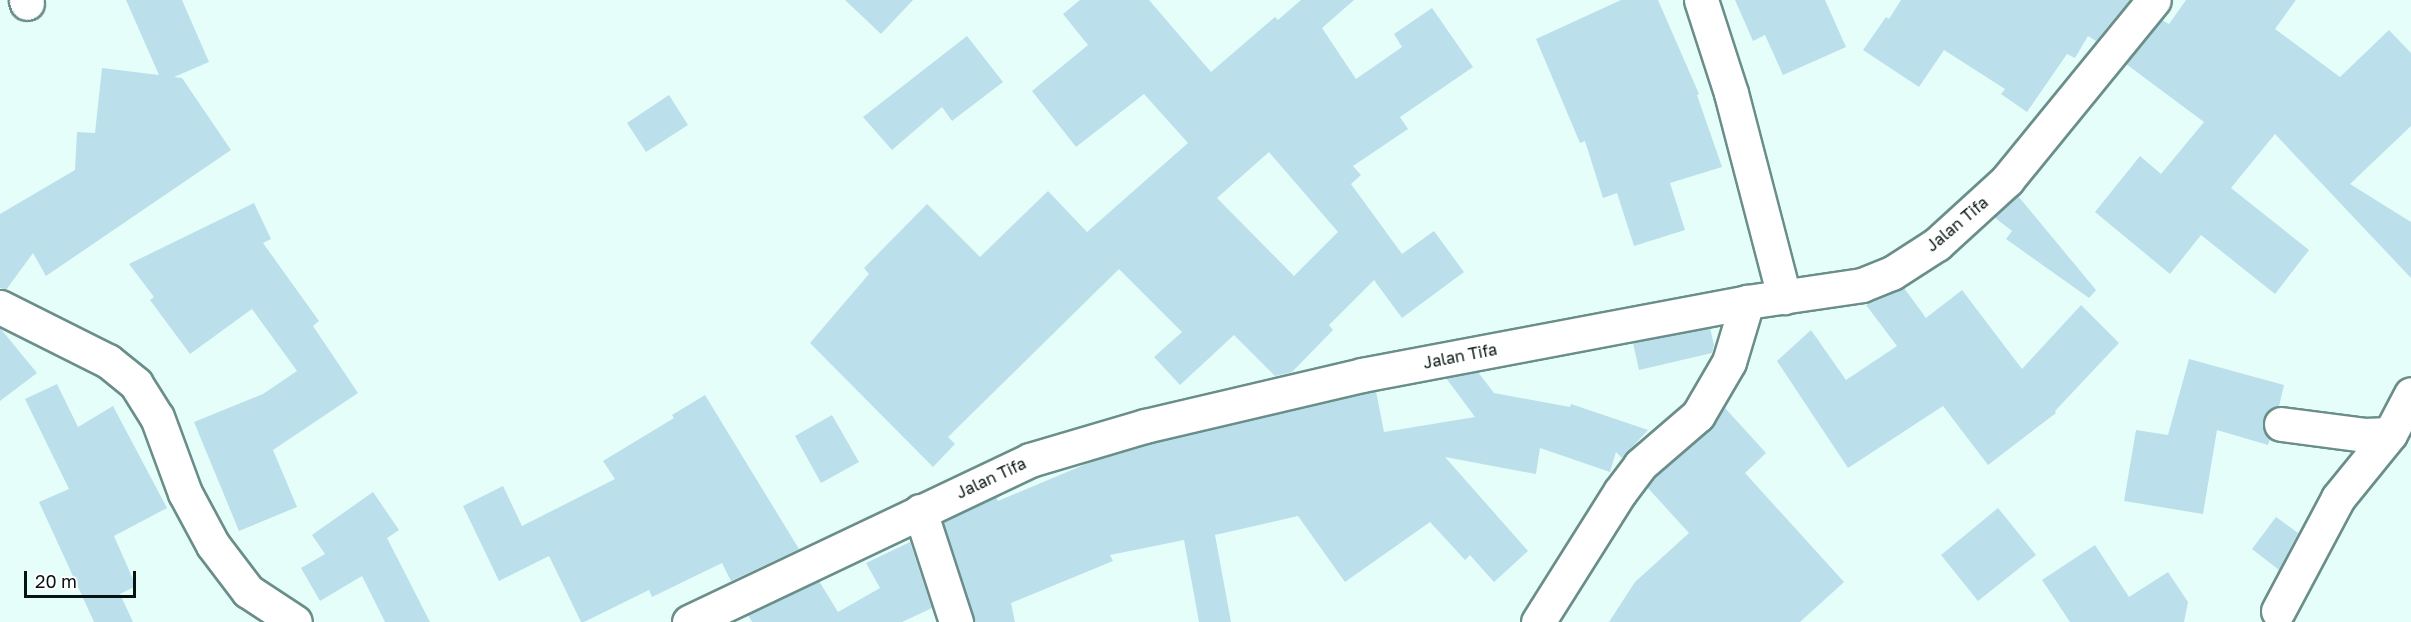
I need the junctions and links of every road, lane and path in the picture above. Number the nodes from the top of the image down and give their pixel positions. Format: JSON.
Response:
{"nodes":[{"id":1,"x":1701,"y":0,"type":"edge"},
{"id":2,"x":2154,"y":0,"type":"edge"},
{"id":3,"x":1784,"y":297,"type":"junction"},
{"id":4,"x":1747,"y":302,"type":"junction"},
{"id":5,"x":0,"y":307,"type":"edge"},
{"id":6,"x":2411,"y":394,"type":"edge"},
{"id":7,"x":2281,"y":424,"type":"dead end"},
{"id":8,"x":2390,"y":434,"type":"junction"},
{"id":9,"x":920,"y":511,"type":"junction"},
{"id":10,"x":2278,"y":611,"type":"dead end"},
{"id":11,"x":295,"y":622,"type":"edge"},
{"id":12,"x":688,"y":622,"type":"edge"},
{"id":13,"x":956,"y":622,"type":"edge"},
{"id":14,"x":1538,"y":622,"type":"edge"}],
"edges":[{"from":1,"to":3,"type":"street"},
{"from":2,"to":3,"type":"street","name":"Jalan Tifa"},
{"from":3,"to":4,"type":"street","name":"Jalan Tifa"},
{"from":4,"to":9,"type":"street","name":"Jalan Tifa"},
{"from":4,"to":14,"type":"street"},
{"from":5,"to":11,"type":"street"},
{"from":6,"to":8,"type":"street"},
{"from":7,"to":8,"type":"street"},
{"from":8,"to":10,"type":"street"},
{"from":9,"to":12,"type":"street","name":"Jalan Tifa"},
{"from":9,"to":13,"type":"street"}]}
